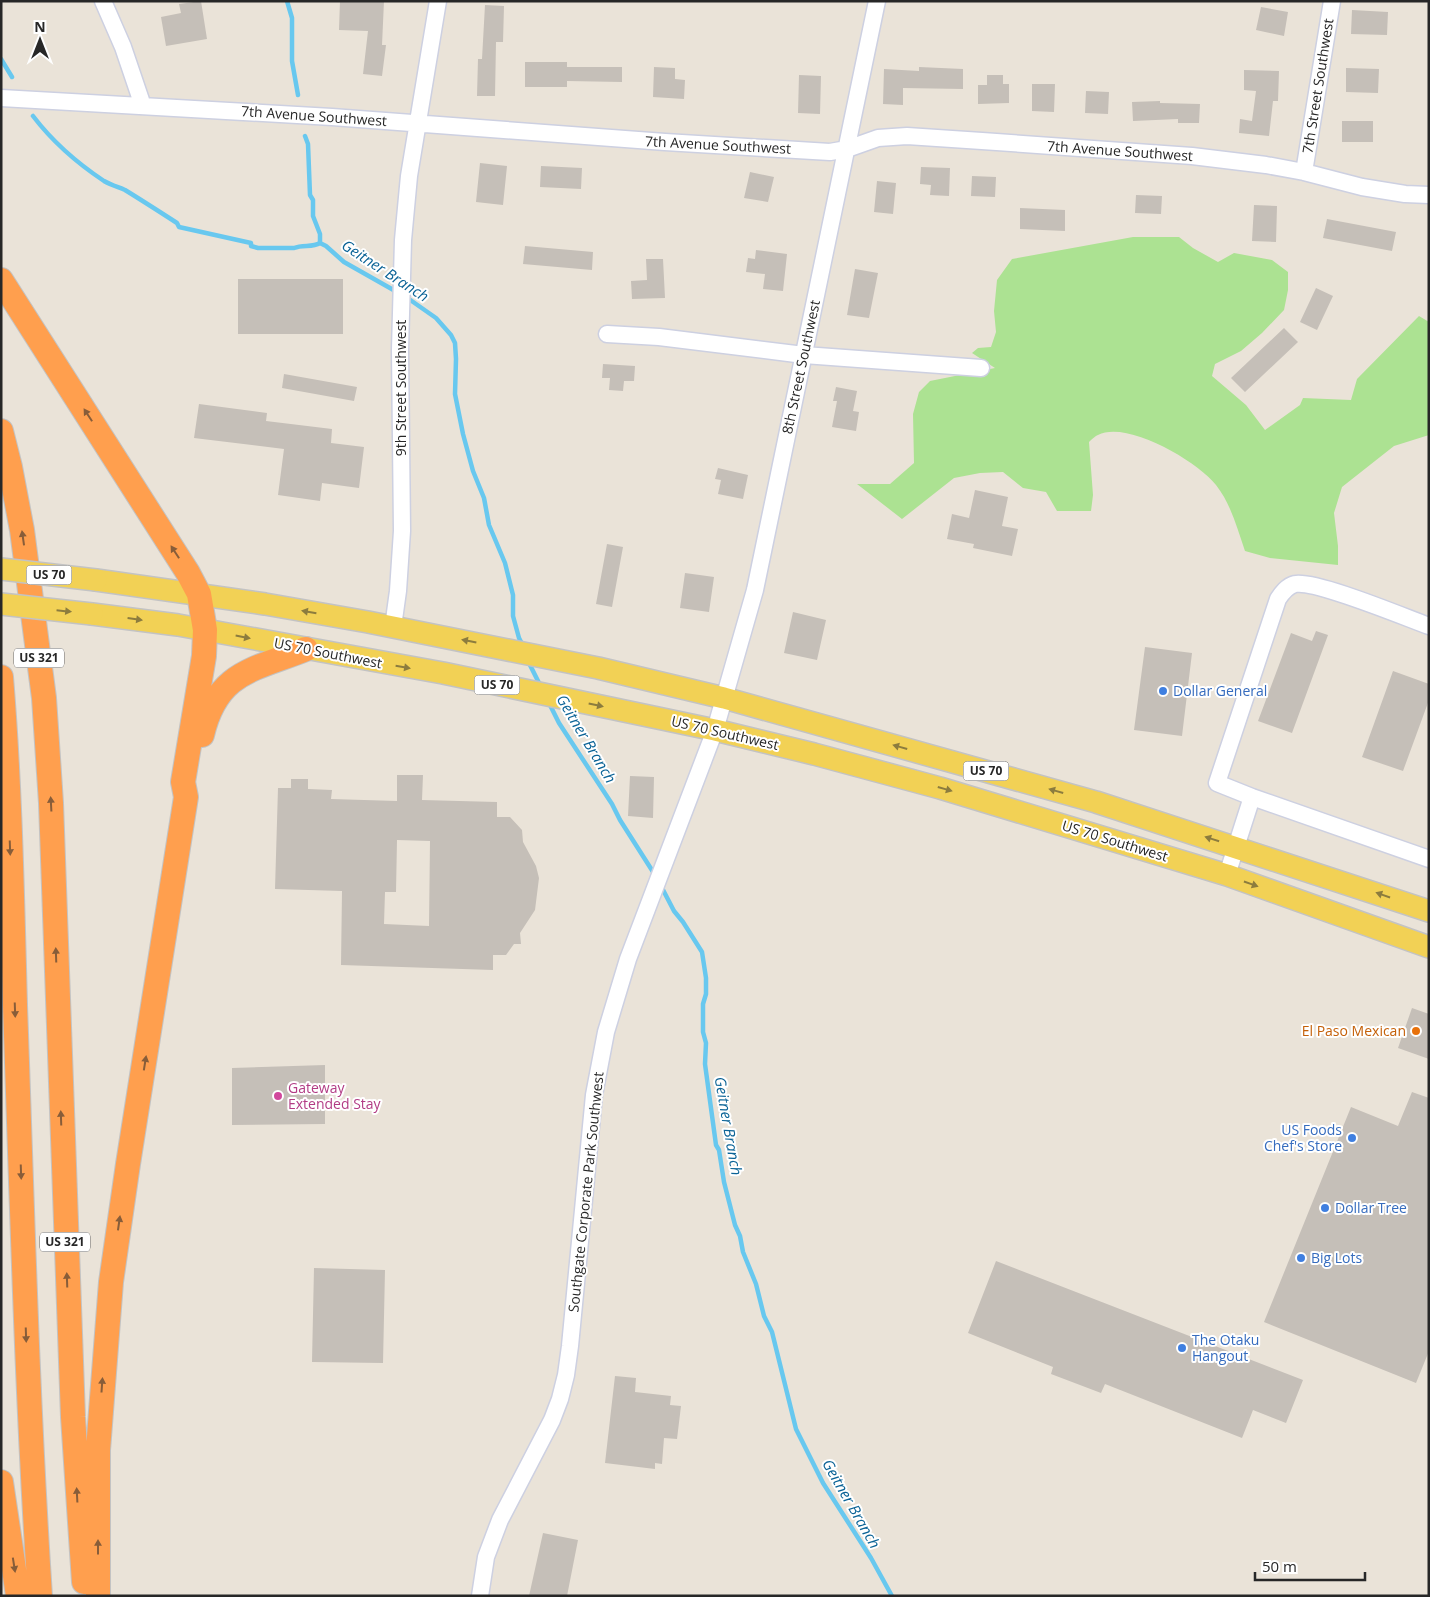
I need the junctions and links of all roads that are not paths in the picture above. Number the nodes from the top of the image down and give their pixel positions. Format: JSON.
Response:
{"nodes":[{"id":1,"x":103,"y":1,"type":"edge"},
{"id":2,"x":438,"y":1,"type":"edge"},
{"id":3,"x":877,"y":1,"type":"edge"},
{"id":4,"x":1332,"y":1,"type":"edge"},
{"id":5,"x":1,"y":98,"type":"edge"},
{"id":6,"x":143,"y":106,"type":"junction"},
{"id":7,"x":417,"y":124,"type":"junction"},
{"id":8,"x":847,"y":149,"type":"junction"},
{"id":9,"x":1304,"y":172,"type":"junction"},
{"id":10,"x":1429,"y":195,"type":"edge"},
{"id":11,"x":1,"y":280,"type":"edge"},
{"id":12,"x":606,"y":334,"type":"dead end"},
{"id":13,"x":804,"y":354,"type":"junction"},
{"id":14,"x":981,"y":368,"type":"dead end"},
{"id":15,"x":1,"y":431,"type":"edge"},
{"id":16,"x":1,"y":569,"type":"edge"},
{"id":17,"x":199,"y":594,"type":"junction"},
{"id":18,"x":1,"y":604,"type":"edge"},
{"id":19,"x":1429,"y":626,"type":"edge"},
{"id":20,"x":393,"y":627,"type":"junction"},
{"id":21,"x":205,"y":630,"type":"junction"},
{"id":22,"x":306,"y":649,"type":"junction"},
{"id":23,"x":1,"y":677,"type":"edge"},
{"id":24,"x":724,"y":698,"type":"junction"},
{"id":25,"x":715,"y":730,"type":"junction"},
{"id":26,"x":186,"y":797,"type":"junction"},
{"id":27,"x":1252,"y":797,"type":"junction"},
{"id":28,"x":1236,"y":847,"type":"junction"},
{"id":29,"x":1429,"y":859,"type":"edge"},
{"id":30,"x":1227,"y":875,"type":"junction"},
{"id":31,"x":1429,"y":911,"type":"edge"},
{"id":32,"x":1429,"y":946,"type":"edge"},
{"id":33,"x":1,"y":1482,"type":"edge"},
{"id":34,"x":18,"y":1596,"type":"edge"},
{"id":35,"x":40,"y":1596,"type":"edge"},
{"id":36,"x":85,"y":1596,"type":"edge"},
{"id":37,"x":98,"y":1596,"type":"edge"},
{"id":38,"x":480,"y":1596,"type":"edge"}],
"edges":[{"from":1,"to":6,"type":"street"},
{"from":2,"to":7,"type":"street","name":"9th Street Southwest"},
{"from":3,"to":8,"type":"street","name":"8th Street Southwest"},
{"from":4,"to":9,"type":"street","name":"7th Street Southwest"},
{"from":5,"to":6,"type":"street","name":"7th Avenue Southwest"},
{"from":6,"to":7,"type":"street","name":"7th Avenue Southwest"},
{"from":7,"to":8,"type":"street","name":"7th Avenue Southwest"},
{"from":7,"to":20,"type":"street","name":"9th Street Southwest"},
{"from":8,"to":9,"type":"street","name":"7th Avenue Southwest"},
{"from":8,"to":13,"type":"street","name":"8th Street Southwest"},
{"from":9,"to":10,"type":"street","name":"7th Avenue Southwest"},
{"from":17,"to":11,"type":"highway","one_way":true},
{"from":12,"to":13,"type":"street"},
{"from":13,"to":14,"type":"street"},
{"from":13,"to":24,"type":"street","name":"8th Street Southwest"},
{"from":36,"to":15,"type":"highway","number":"US 321","one_way":true},
{"from":16,"to":17,"type":"main road","number":"US 70","bridge":true},
{"from":20,"to":17,"type":"main road","number":"US 70","one_way":true},
{"from":17,"to":21,"type":"highway"},
{"from":18,"to":21,"type":"main road","name":"US 70 Southwest","number":"US 70","one_way":true,"bridge":true},
{"from":19,"to":27,"type":"street"},
{"from":24,"to":20,"type":"main road","number":"US 70","one_way":true},
{"from":21,"to":22,"type":"main road","name":"US 70 Southwest","number":"US 70","one_way":true},
{"from":21,"to":26,"type":"highway"},
{"from":22,"to":25,"type":"main road","name":"US 70 Southwest","number":"US 70","one_way":true},
{"from":22,"to":26,"type":"highway"},
{"from":23,"to":35,"type":"highway","number":"US 321","one_way":true},
{"from":24,"to":25,"type":"street","name":"8th Street Southwest"},
{"from":28,"to":24,"type":"main road","number":"US 70","one_way":true},
{"from":25,"to":30,"type":"main road","name":"US 70 Southwest","number":"US 70","one_way":true},
{"from":25,"to":38,"type":"street","name":"Southgate Corporate Park Southwest"},
{"from":37,"to":26,"type":"highway","one_way":true},
{"from":27,"to":28,"type":"street"},
{"from":27,"to":29,"type":"street"},
{"from":28,"to":30,"type":"street"},
{"from":31,"to":28,"type":"main road","number":"US 70","one_way":true},
{"from":30,"to":32,"type":"main road","name":"US 70 Southwest","number":"US 70","one_way":true},
{"from":33,"to":34,"type":"highway","one_way":true}]}
